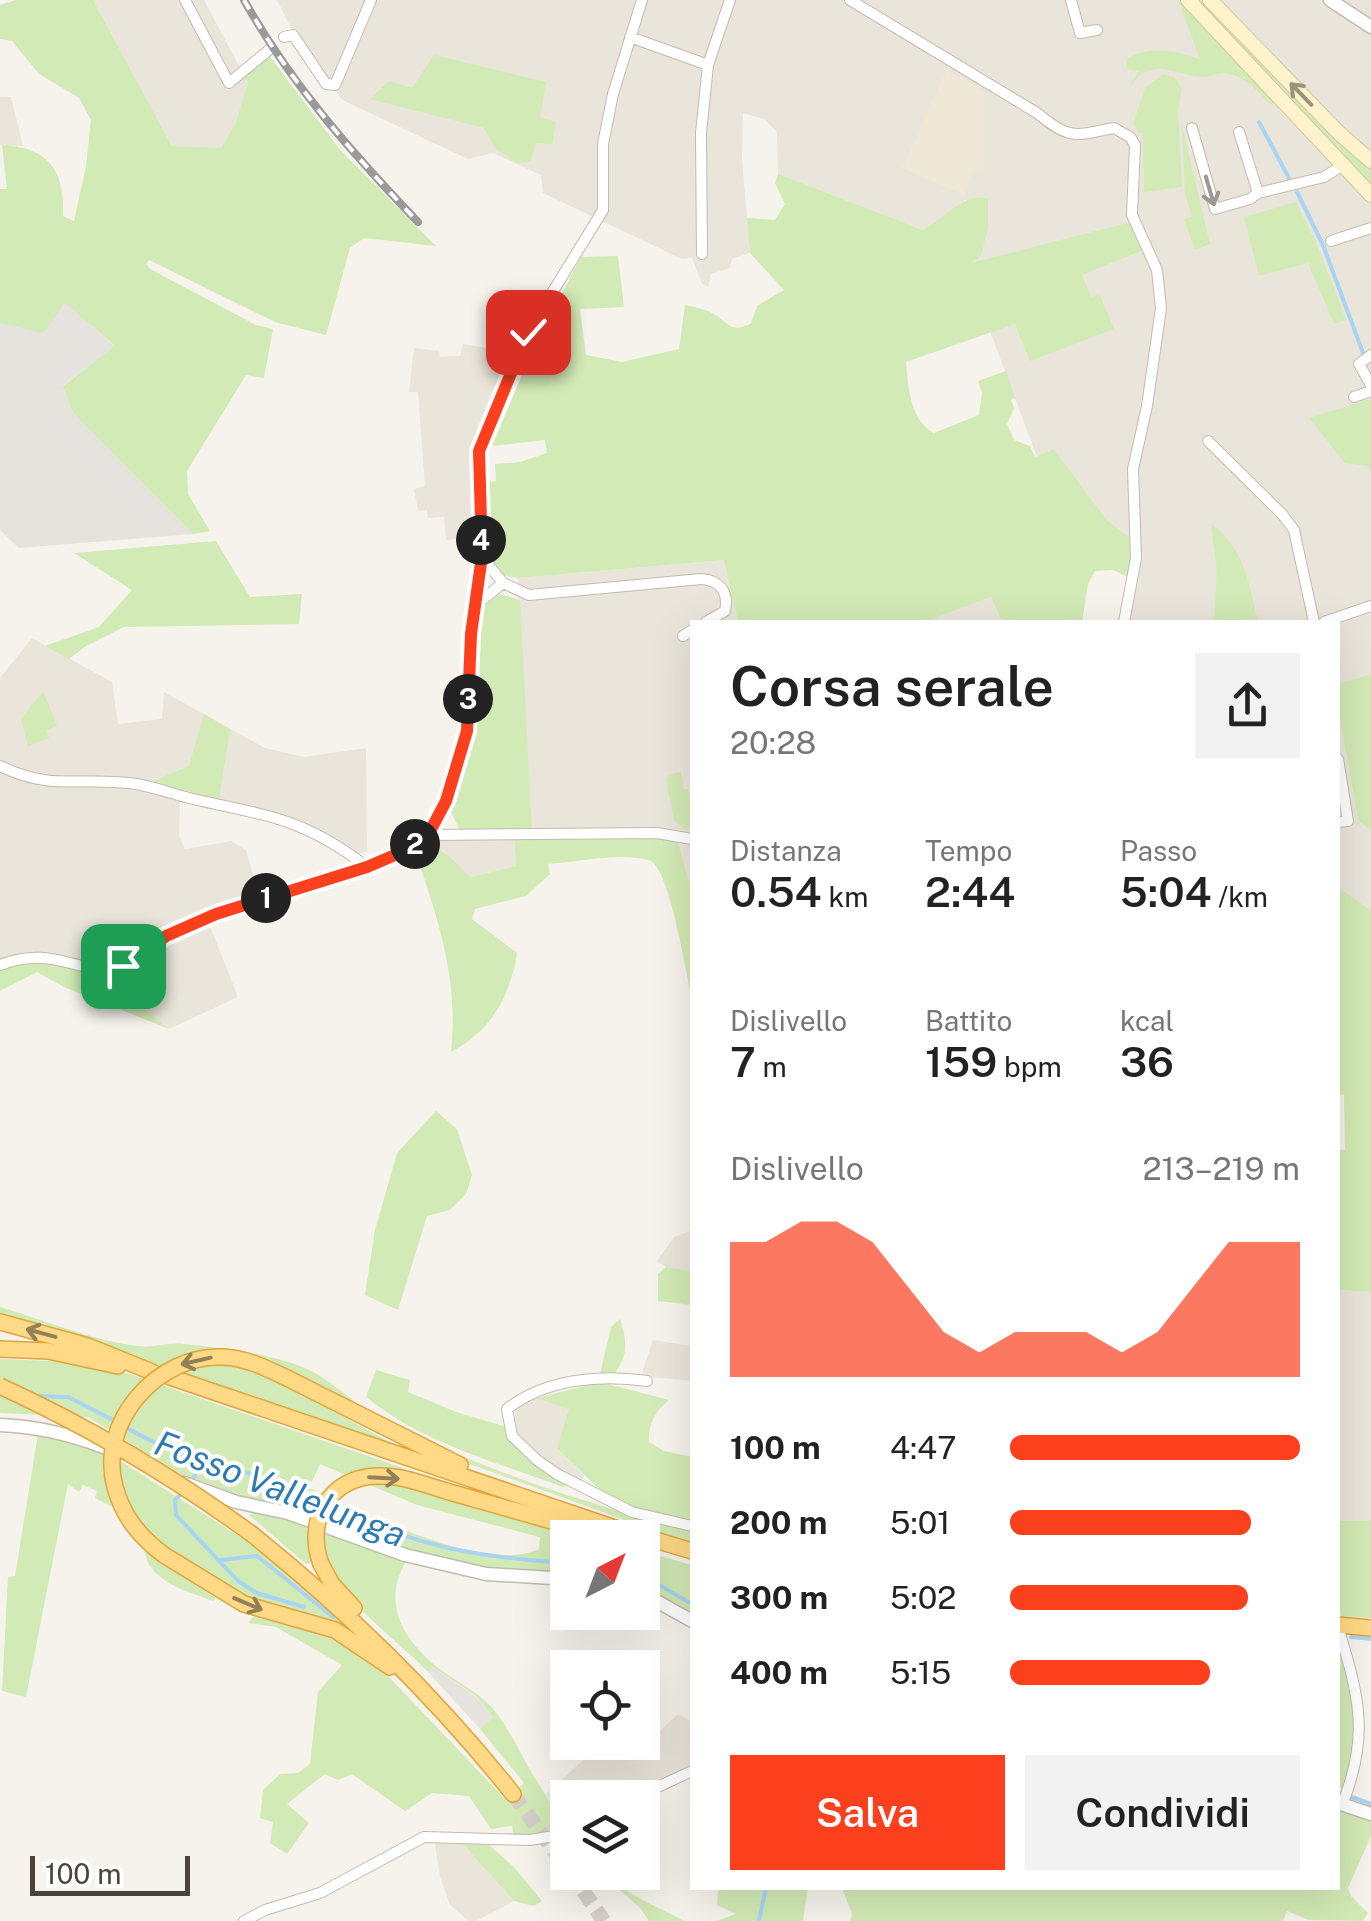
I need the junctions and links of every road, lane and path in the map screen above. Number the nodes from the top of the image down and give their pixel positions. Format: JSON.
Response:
{"nodes":[{"id":1,"x":185,"y":0,"type":"edge"},
{"id":2,"x":370,"y":0,"type":"edge"},
{"id":3,"x":642,"y":0,"type":"edge"},
{"id":4,"x":730,"y":0,"type":"edge"},
{"id":5,"x":850,"y":0,"type":"edge"},
{"id":6,"x":1070,"y":0,"type":"edge"},
{"id":7,"x":1188,"y":0,"type":"edge"},
{"id":8,"x":1210,"y":0,"type":"edge"},
{"id":9,"x":1330,"y":0,"type":"edge"},
{"id":10,"x":635,"y":21,"type":"junction"},
{"id":11,"x":1371,"y":27,"type":"edge"},
{"id":12,"x":1097,"y":30,"type":"dead end"},
{"id":13,"x":287,"y":35,"type":"dead end"},
{"id":14,"x":630,"y":37,"type":"junction"},
{"id":15,"x":654,"y":46,"type":"junction"},
{"id":16,"x":270,"y":49,"type":"dead end"},
{"id":17,"x":708,"y":65,"type":"junction"},
{"id":18,"x":1192,"y":128,"type":"dead end"},
{"id":19,"x":1240,"y":132,"type":"dead end"},
{"id":20,"x":1371,"y":161,"type":"edge"},
{"id":21,"x":1345,"y":164,"type":"junction"},
{"id":22,"x":1370,"y":191,"type":"edge"},
{"id":23,"x":1258,"y":193,"type":"junction"},
{"id":24,"x":1371,"y":228,"type":"edge"},
{"id":25,"x":1331,"y":241,"type":"dead end"},
{"id":26,"x":702,"y":254,"type":"dead end"},
{"id":27,"x":1371,"y":355,"type":"edge"},
{"id":28,"x":1371,"y":388,"type":"edge"},
{"id":29,"x":1354,"y":397,"type":"dead end"},
{"id":30,"x":1208,"y":441,"type":"dead end"},
{"id":31,"x":482,"y":556,"type":"junction"},
{"id":32,"x":503,"y":583,"type":"junction"},
{"id":33,"x":477,"y":604,"type":"junction"},
{"id":34,"x":1371,"y":606,"type":"edge"},
{"id":35,"x":710,"y":620,"type":"edge"},
{"id":36,"x":1124,"y":620,"type":"edge"},
{"id":37,"x":1314,"y":620,"type":"edge"},
{"id":38,"x":1330,"y":620,"type":"edge"},
{"id":39,"x":0,"y":766,"type":"edge"},
{"id":40,"x":1340,"y":784,"type":"edge"},
{"id":41,"x":1343,"y":822,"type":"edge"},
{"id":42,"x":428,"y":835,"type":"junction"},
{"id":43,"x":690,"y":839,"type":"edge"},
{"id":44,"x":367,"y":867,"type":"junction"},
{"id":45,"x":0,"y":965,"type":"edge"},
{"id":46,"x":0,"y":1322,"type":"edge"},
{"id":47,"x":0,"y":1349,"type":"edge"},
{"id":48,"x":170,"y":1378,"type":"dead end"},
{"id":49,"x":647,"y":1381,"type":"dead end"},
{"id":50,"x":0,"y":1386,"type":"edge"},
{"id":51,"x":0,"y":1425,"type":"edge"},
{"id":52,"x":490,"y":1486,"type":"junction"},
{"id":53,"x":584,"y":1520,"type":"edge"},
{"id":54,"x":550,"y":1521,"type":"edge"},
{"id":55,"x":690,"y":1526,"type":"edge"},
{"id":56,"x":660,"y":1545,"type":"edge"},
{"id":57,"x":690,"y":1551,"type":"edge"},
{"id":58,"x":550,"y":1578,"type":"edge"},
{"id":59,"x":660,"y":1604,"type":"edge"},
{"id":60,"x":690,"y":1620,"type":"edge"},
{"id":61,"x":1340,"y":1626,"type":"edge"},
{"id":62,"x":1371,"y":1628,"type":"edge"},
{"id":63,"x":1340,"y":1633,"type":"edge"},
{"id":64,"x":387,"y":1651,"type":"junction"},
{"id":65,"x":414,"y":1679,"type":"junction"},
{"id":66,"x":690,"y":1772,"type":"edge"},
{"id":67,"x":660,"y":1786,"type":"edge"},
{"id":68,"x":513,"y":1794,"type":"tunnel mouth"},
{"id":69,"x":1343,"y":1799,"type":"edge"},
{"id":70,"x":1371,"y":1814,"type":"edge"},
{"id":71,"x":550,"y":1837,"type":"edge"},
{"id":72,"x":244,"y":1921,"type":"edge"}],
"edges":[{"from":1,"to":16,"type":"street"},
{"from":2,"to":13,"type":"street"},
{"from":3,"to":10,"type":"street"},
{"from":4,"to":17,"type":"street"},
{"from":5,"to":36,"type":"street"},
{"from":6,"to":12,"type":"street"},
{"from":7,"to":21,"type":"main road"},
{"from":20,"to":8,"type":"main road","one_way":true},
{"from":9,"to":11,"type":"street"},
{"from":10,"to":14,"type":"street"},
{"from":10,"to":15,"type":"street"},
{"from":14,"to":15,"type":"street"},
{"from":14,"to":31,"type":"street"},
{"from":15,"to":17,"type":"street"},
{"from":17,"to":26,"type":"street"},
{"from":18,"to":23,"type":"street","one_way":true},
{"from":19,"to":23,"type":"street"},
{"from":21,"to":22,"type":"main road"},
{"from":21,"to":23,"type":"street"},
{"from":24,"to":25,"type":"street"},
{"from":27,"to":28,"type":"street"},
{"from":28,"to":29,"type":"street"},
{"from":30,"to":37,"type":"street"},
{"from":31,"to":32,"type":"street"},
{"from":31,"to":33,"type":"street"},
{"from":32,"to":33,"type":"street"},
{"from":32,"to":35,"type":"street"},
{"from":33,"to":42,"type":"street"},
{"from":34,"to":38,"type":"street"},
{"from":39,"to":44,"type":"street"},
{"from":40,"to":41,"type":"street"},
{"from":42,"to":43,"type":"street"},
{"from":42,"to":44,"type":"street"},
{"from":44,"to":45,"type":"street"},
{"from":47,"to":46,"type":"highway","one_way":true},
{"from":48,"to":52,"type":"highway"},
{"from":49,"to":55,"type":"street"},
{"from":50,"to":64,"type":"highway","bridge":true},
{"from":51,"to":58,"type":"street"},
{"from":52,"to":53,"type":"highway"},
{"from":52,"to":65,"type":"highway","one_way":true,"bridge":true},
{"from":64,"to":54,"type":"highway","one_way":true,"bridge":true},
{"from":56,"to":57,"type":"highway"},
{"from":59,"to":60,"type":"street"},
{"from":61,"to":62,"type":"highway"},
{"from":63,"to":69,"type":"street"},
{"from":64,"to":65,"type":"highway"},
{"from":65,"to":68,"type":"highway"},
{"from":66,"to":67,"type":"street"},
{"from":69,"to":70,"type":"street"},
{"from":71,"to":72,"type":"street"}]}
